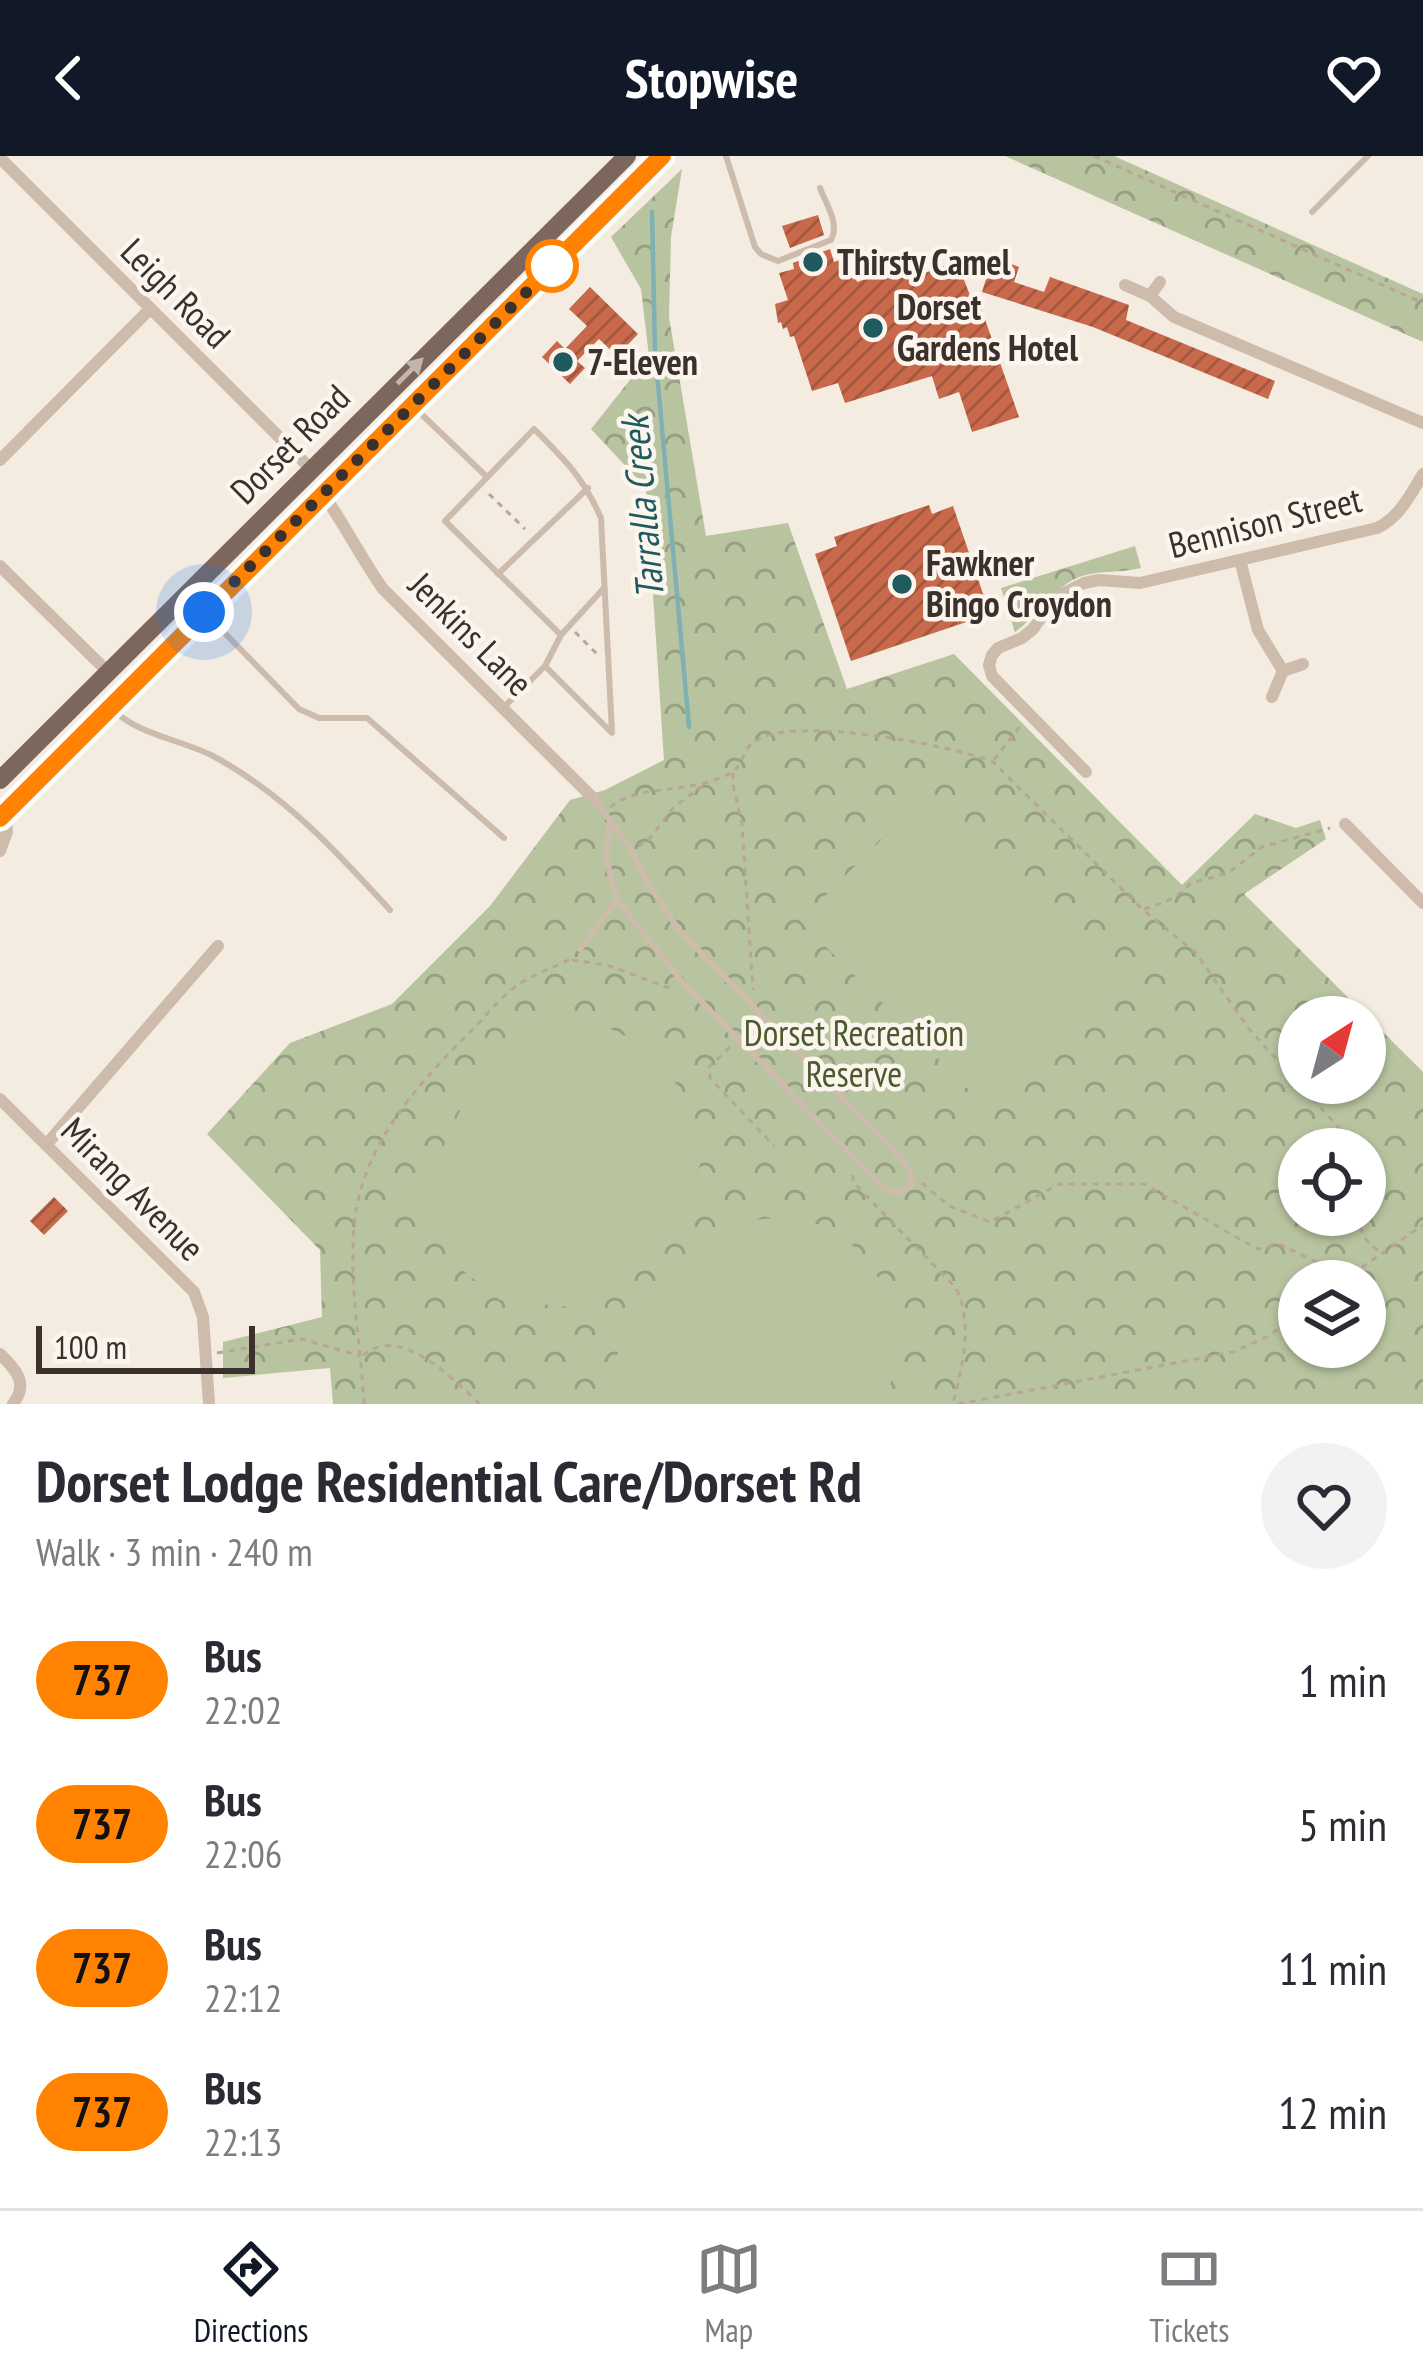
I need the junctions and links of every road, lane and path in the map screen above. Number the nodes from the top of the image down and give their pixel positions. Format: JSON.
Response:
{"nodes":[{"id":1,"x":627,"y":156,"type":"edge"},
{"id":2,"x":663,"y":156,"type":"edge"},
{"id":3,"x":726,"y":156,"type":"edge"},
{"id":4,"x":1094,"y":156,"type":"edge"},
{"id":5,"x":1368,"y":156,"type":"edge"},
{"id":6,"x":0,"y":158,"type":"edge"},
{"id":7,"x":820,"y":188,"type":"dead end"},
{"id":8,"x":1312,"y":212,"type":"dead end"},
{"id":9,"x":1160,"y":282,"type":"dead end"},
{"id":10,"x":1125,"y":285,"type":"dead end"},
{"id":11,"x":491,"y":291,"type":"junction"},
{"id":12,"x":1150,"y":296,"type":"junction"},
{"id":13,"x":1423,"y":303,"type":"edge"},
{"id":14,"x":150,"y":309,"type":"junction"},
{"id":15,"x":509,"y":309,"type":"junction"},
{"id":16,"x":412,"y":405,"type":"junction"},
{"id":17,"x":1423,"y":422,"type":"edge"},
{"id":18,"x":0,"y":460,"type":"edge"},
{"id":19,"x":311,"y":469,"type":"junction"},
{"id":20,"x":1423,"y":474,"type":"edge"},
{"id":21,"x":487,"y":477,"type":"junction"},
{"id":22,"x":479,"y":484,"type":"junction"},
{"id":23,"x":588,"y":488,"type":"junction"},
{"id":24,"x":323,"y":494,"type":"junction"},
{"id":25,"x":535,"y":538,"type":"junction"},
{"id":26,"x":1240,"y":560,"type":"junction"},
{"id":27,"x":0,"y":566,"type":"edge"},
{"id":28,"x":498,"y":574,"type":"junction"},
{"id":29,"x":604,"y":588,"type":"junction"},
{"id":30,"x":204,"y":612,"type":"junction"},
{"id":31,"x":569,"y":626,"type":"junction"},
{"id":32,"x":561,"y":635,"type":"junction"},
{"id":33,"x":1303,"y":664,"type":"dead end"},
{"id":34,"x":608,"y":665,"type":"junction"},
{"id":35,"x":545,"y":666,"type":"junction"},
{"id":36,"x":1283,"y":671,"type":"junction"},
{"id":37,"x":108,"y":672,"type":"junction"},
{"id":38,"x":1272,"y":697,"type":"dead end"},
{"id":39,"x":110,"y":707,"type":"junction"},
{"id":40,"x":503,"y":708,"type":"junction"},
{"id":41,"x":1029,"y":715,"type":"junction"},
{"id":42,"x":993,"y":762,"type":"junction"},
{"id":43,"x":733,"y":772,"type":"junction"},
{"id":44,"x":1086,"y":772,"type":"dead end"},
{"id":45,"x":0,"y":780,"type":"edge"},
{"id":46,"x":707,"y":783,"type":"junction"},
{"id":47,"x":599,"y":806,"type":"junction"},
{"id":48,"x":3,"y":815,"type":"edge"},
{"id":49,"x":610,"y":821,"type":"junction"},
{"id":50,"x":1345,"y":824,"type":"joint"},
{"id":51,"x":504,"y":838,"type":"dead end"},
{"id":52,"x":631,"y":849,"type":"junction"},
{"id":53,"x":0,"y":851,"type":"edge"},
{"id":54,"x":617,"y":900,"type":"junction"},
{"id":55,"x":1423,"y":903,"type":"edge"},
{"id":56,"x":1142,"y":909,"type":"junction"},
{"id":57,"x":390,"y":910,"type":"dead end"},
{"id":58,"x":218,"y":946,"type":"dead end"},
{"id":59,"x":580,"y":949,"type":"dead end"},
{"id":60,"x":698,"y":999,"type":"junction"},
{"id":61,"x":752,"y":1006,"type":"junction"},
{"id":62,"x":739,"y":1040,"type":"junction"},
{"id":63,"x":0,"y":1099,"type":"edge"},
{"id":64,"x":1338,"y":1128,"type":"edge"},
{"id":65,"x":46,"y":1145,"type":"junction"},
{"id":66,"x":774,"y":1146,"type":"dead end"},
{"id":67,"x":854,"y":1157,"type":"junction"},
{"id":68,"x":911,"y":1174,"type":"junction"},
{"id":69,"x":1423,"y":1225,"type":"edge"},
{"id":70,"x":1363,"y":1236,"type":"edge"},
{"id":71,"x":1380,"y":1252,"type":"junction"},
{"id":72,"x":1315,"y":1260,"type":"edge"},
{"id":73,"x":1369,"y":1260,"type":"edge"},
{"id":74,"x":1278,"y":1329,"type":"edge"},
{"id":75,"x":0,"y":1354,"type":"edge"},
{"id":76,"x":205,"y":1355,"type":"junction"},
{"id":77,"x":362,"y":1356,"type":"junction"},
{"id":78,"x":13,"y":1404,"type":"edge"},
{"id":79,"x":209,"y":1404,"type":"edge"},
{"id":80,"x":364,"y":1404,"type":"edge"},
{"id":81,"x":480,"y":1404,"type":"edge"},
{"id":82,"x":956,"y":1404,"type":"edge"}],
"edges":[{"from":1,"to":11,"type":"main road","name":"Dorset Road"},
{"from":2,"to":15,"type":"main road","name":"Dorset Road"},
{"from":3,"to":7,"type":"lane"},
{"from":4,"to":13,"type":"path"},
{"from":5,"to":8,"type":"lane"},
{"from":6,"to":14,"type":"street","name":"Leigh Road"},
{"from":9,"to":12,"type":"street"},
{"from":10,"to":12,"type":"street"},
{"from":11,"to":15,"type":"main road"},
{"from":19,"to":11,"type":"main road","name":"Dorset Road","one_way":true},
{"from":12,"to":17,"type":"street"},
{"from":14,"to":18,"type":"street"},
{"from":14,"to":19,"type":"street","name":"Leigh Road"},
{"from":15,"to":16,"type":"main road","name":"Dorset Road"},
{"from":16,"to":21,"type":"lane"},
{"from":16,"to":24,"type":"main road","name":"Dorset Road"},
{"from":19,"to":24,"type":"main road"},
{"from":19,"to":37,"type":"main road","name":"Dorset Road"},
{"from":20,"to":26,"type":"street","name":"Bennison Street"},
{"from":21,"to":22,"type":"lane"},
{"from":21,"to":23,"type":"lane"},
{"from":22,"to":25,"type":"path"},
{"from":22,"to":28,"type":"lane"},
{"from":23,"to":25,"type":"lane"},
{"from":23,"to":29,"type":"lane"},
{"from":24,"to":30,"type":"main road","name":"Dorset Road"},
{"from":24,"to":40,"type":"street","name":"Jenkins Lane"},
{"from":25,"to":28,"type":"lane"},
{"from":26,"to":36,"type":"street"},
{"from":26,"to":41,"type":"street","name":"Bennison Street"},
{"from":27,"to":37,"type":"street"},
{"from":28,"to":32,"type":"lane"},
{"from":29,"to":31,"type":"lane"},
{"from":29,"to":34,"type":"lane"},
{"from":30,"to":39,"type":"main road","name":"Dorset Road"},
{"from":30,"to":51,"type":"lane"},
{"from":31,"to":32,"type":"lane"},
{"from":31,"to":34,"type":"path"},
{"from":32,"to":35,"type":"lane"},
{"from":33,"to":36,"type":"street"},
{"from":34,"to":35,"type":"lane"},
{"from":35,"to":40,"type":"lane"},
{"from":36,"to":38,"type":"street"},
{"from":37,"to":45,"type":"main road","name":"Dorset Road"},
{"from":39,"to":48,"type":"main road","name":"Dorset Road"},
{"from":39,"to":57,"type":"lane"},
{"from":40,"to":47,"type":"street","name":"Jenkins Lane"},
{"from":41,"to":42,"type":"path"},
{"from":41,"to":44,"type":"street","name":"Bennison Street"},
{"from":42,"to":43,"type":"path"},
{"from":42,"to":56,"type":"path"},
{"from":43,"to":46,"type":"path"},
{"from":43,"to":61,"type":"path"},
{"from":46,"to":47,"type":"path"},
{"from":46,"to":52,"type":"path"},
{"from":47,"to":49,"type":"lane"},
{"from":48,"to":53,"type":"street"},
{"from":49,"to":52,"type":"lane"},
{"from":49,"to":54,"type":"lane"},
{"from":50,"to":55,"type":"street"},
{"from":50,"to":56,"type":"path"},
{"from":52,"to":61,"type":"lane"},
{"from":54,"to":59,"type":"lane"},
{"from":54,"to":60,"type":"lane"},
{"from":56,"to":64,"type":"path"},
{"from":58,"to":65,"type":"street"},
{"from":60,"to":62,"type":"lane"},
{"from":60,"to":77,"type":"path"},
{"from":61,"to":68,"type":"lane"},
{"from":62,"to":66,"type":"path"},
{"from":62,"to":67,"type":"lane"},
{"from":63,"to":65,"type":"street","name":"Mirang Avenue"},
{"from":65,"to":76,"type":"street","name":"Mirang Avenue"},
{"from":67,"to":68,"type":"lane"},
{"from":67,"to":82,"type":"path"},
{"from":68,"to":72,"type":"path"},
{"from":69,"to":71,"type":"path"},
{"from":70,"to":71,"type":"path"},
{"from":71,"to":73,"type":"path"},
{"from":74,"to":82,"type":"path"},
{"from":75,"to":78,"type":"street"},
{"from":76,"to":77,"type":"path"},
{"from":76,"to":79,"type":"street","name":"Mirang Avenue"},
{"from":77,"to":80,"type":"path"},
{"from":77,"to":81,"type":"path"}]}
